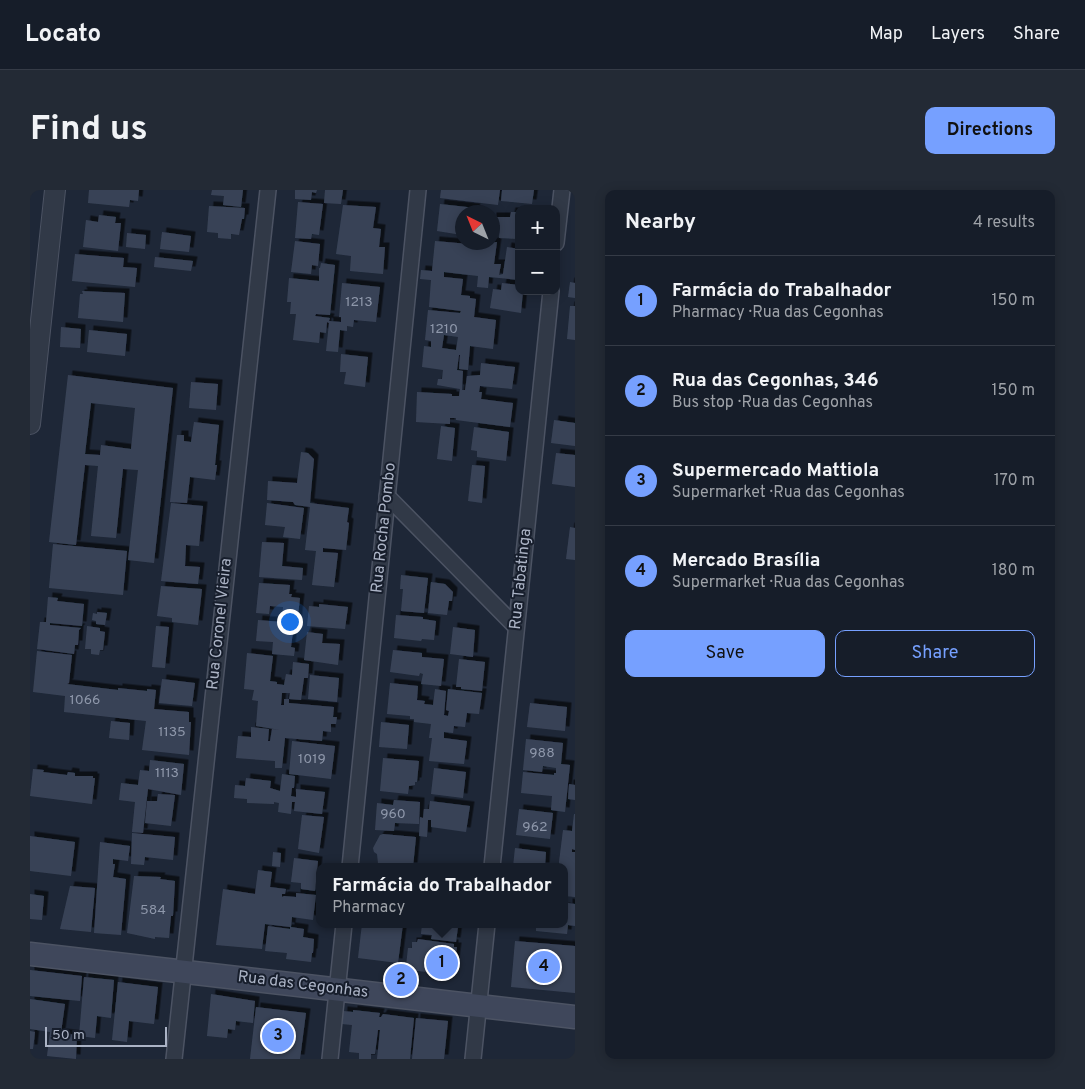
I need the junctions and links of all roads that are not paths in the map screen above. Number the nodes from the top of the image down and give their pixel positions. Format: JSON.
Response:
{"nodes":[{"id":1,"x":54,"y":190,"type":"edge"},
{"id":2,"x":268,"y":190,"type":"edge"},
{"id":3,"x":418,"y":190,"type":"edge"},
{"id":4,"x":562,"y":190,"type":"edge"},
{"id":5,"x":560,"y":208,"type":"edge"},
{"id":6,"x":551,"y":295,"type":"edge"},
{"id":7,"x":30,"y":424,"type":"edge"},
{"id":8,"x":387,"y":496,"type":"junction"},
{"id":9,"x":516,"y":626,"type":"junction"},
{"id":10,"x":350,"y":863,"type":"edge"},
{"id":11,"x":492,"y":863,"type":"edge"},
{"id":12,"x":344,"y":928,"type":"edge"},
{"id":13,"x":487,"y":928,"type":"edge"},
{"id":14,"x":30,"y":954,"type":"edge"},
{"id":15,"x":183,"y":971,"type":"junction"},
{"id":16,"x":337,"y":990,"type":"junction"},
{"id":17,"x":478,"y":1006,"type":"junction"},
{"id":18,"x":575,"y":1017,"type":"edge"},
{"id":19,"x":174,"y":1059,"type":"edge"},
{"id":20,"x":330,"y":1059,"type":"edge"},
{"id":21,"x":473,"y":1059,"type":"edge"}],
"edges":[{"from":1,"to":7,"type":"street"},
{"from":2,"to":15,"type":"street","name":"Rua Coronel Vieira"},
{"from":3,"to":8,"type":"street","name":"Rua Rocha Pombo"},
{"from":4,"to":5,"type":"street"},
{"from":6,"to":9,"type":"street","name":"Rua Tabatinga"},
{"from":8,"to":9,"type":"street"},
{"from":8,"to":10,"type":"street","name":"Rua Rocha Pombo"},
{"from":9,"to":11,"type":"street","name":"Rua Tabatinga"},
{"from":12,"to":16,"type":"street"},
{"from":13,"to":17,"type":"street"},
{"from":14,"to":15,"type":"main road","name":"Rua das Cegonhas"},
{"from":15,"to":16,"type":"main road","name":"Rua das Cegonhas"},
{"from":15,"to":19,"type":"street","name":"Rua Coronel Vieira"},
{"from":16,"to":17,"type":"main road","name":"Rua das Cegonhas"},
{"from":16,"to":20,"type":"street"},
{"from":17,"to":18,"type":"main road","name":"Rua das Cegonhas"},
{"from":17,"to":21,"type":"street"}]}
